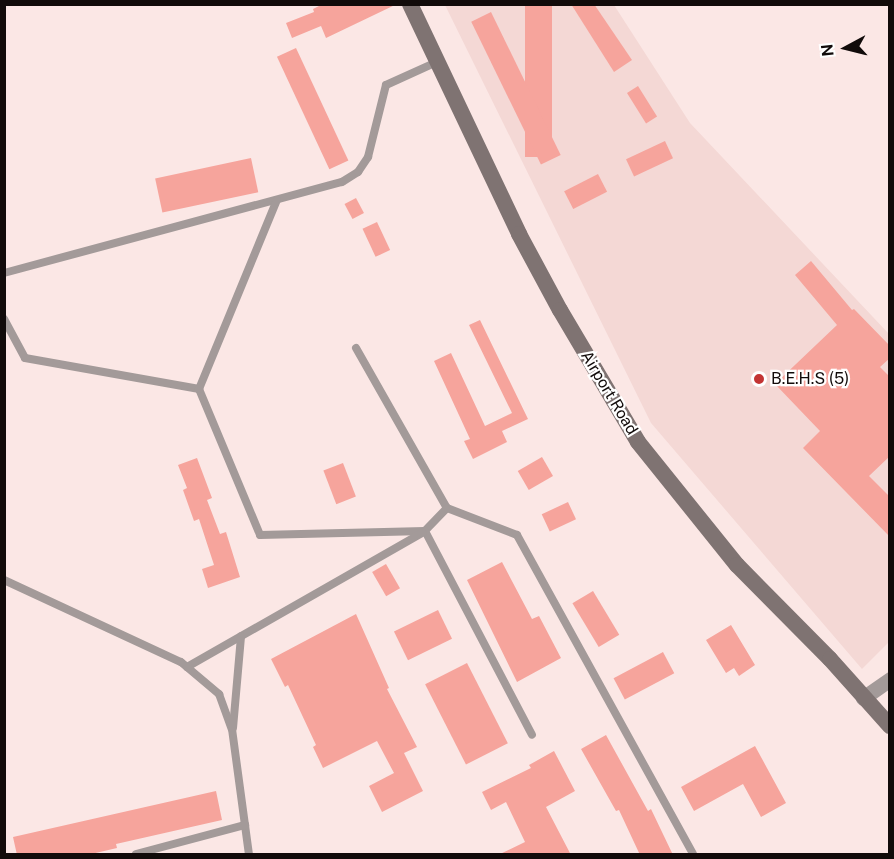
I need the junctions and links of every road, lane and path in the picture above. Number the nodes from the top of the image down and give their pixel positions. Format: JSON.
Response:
{"nodes":[{"id":1,"x":410,"y":4,"type":"edge"},
{"id":2,"x":437,"y":62,"type":"junction"},
{"id":3,"x":277,"y":200,"type":"junction"},
{"id":4,"x":4,"y":273,"type":"edge"},
{"id":5,"x":4,"y":319,"type":"edge"},
{"id":6,"x":357,"y":348,"type":"dead end"},
{"id":7,"x":199,"y":389,"type":"junction"},
{"id":8,"x":447,"y":508,"type":"junction"},
{"id":9,"x":424,"y":531,"type":"junction"},
{"id":10,"x":4,"y":580,"type":"edge"},
{"id":11,"x":241,"y":636,"type":"junction"},
{"id":12,"x":187,"y":667,"type":"junction"},
{"id":13,"x":890,"y":679,"type":"edge"},
{"id":14,"x":863,"y":698,"type":"junction"},
{"id":15,"x":890,"y":726,"type":"edge"},
{"id":16,"x":232,"y":729,"type":"junction"},
{"id":17,"x":532,"y":735,"type":"dead end"},
{"id":18,"x":245,"y":825,"type":"junction"},
{"id":19,"x":136,"y":855,"type":"edge"},
{"id":20,"x":249,"y":855,"type":"edge"},
{"id":21,"x":693,"y":855,"type":"edge"}],
"edges":[{"from":1,"to":2,"type":"main road","name":"Airport Road"},
{"from":2,"to":3,"type":"lane"},
{"from":2,"to":14,"type":"main road","name":"Airport Road"},
{"from":3,"to":4,"type":"lane"},
{"from":3,"to":7,"type":"lane"},
{"from":5,"to":7,"type":"lane"},
{"from":6,"to":8,"type":"lane"},
{"from":7,"to":9,"type":"lane"},
{"from":8,"to":9,"type":"lane"},
{"from":8,"to":21,"type":"lane"},
{"from":9,"to":11,"type":"lane"},
{"from":9,"to":17,"type":"lane"},
{"from":10,"to":12,"type":"lane"},
{"from":11,"to":12,"type":"lane"},
{"from":11,"to":16,"type":"lane"},
{"from":12,"to":16,"type":"lane"},
{"from":13,"to":14,"type":"street"},
{"from":14,"to":15,"type":"main road","name":"Airport Road"},
{"from":16,"to":18,"type":"lane"},
{"from":18,"to":19,"type":"lane"},
{"from":18,"to":20,"type":"lane"}]}
